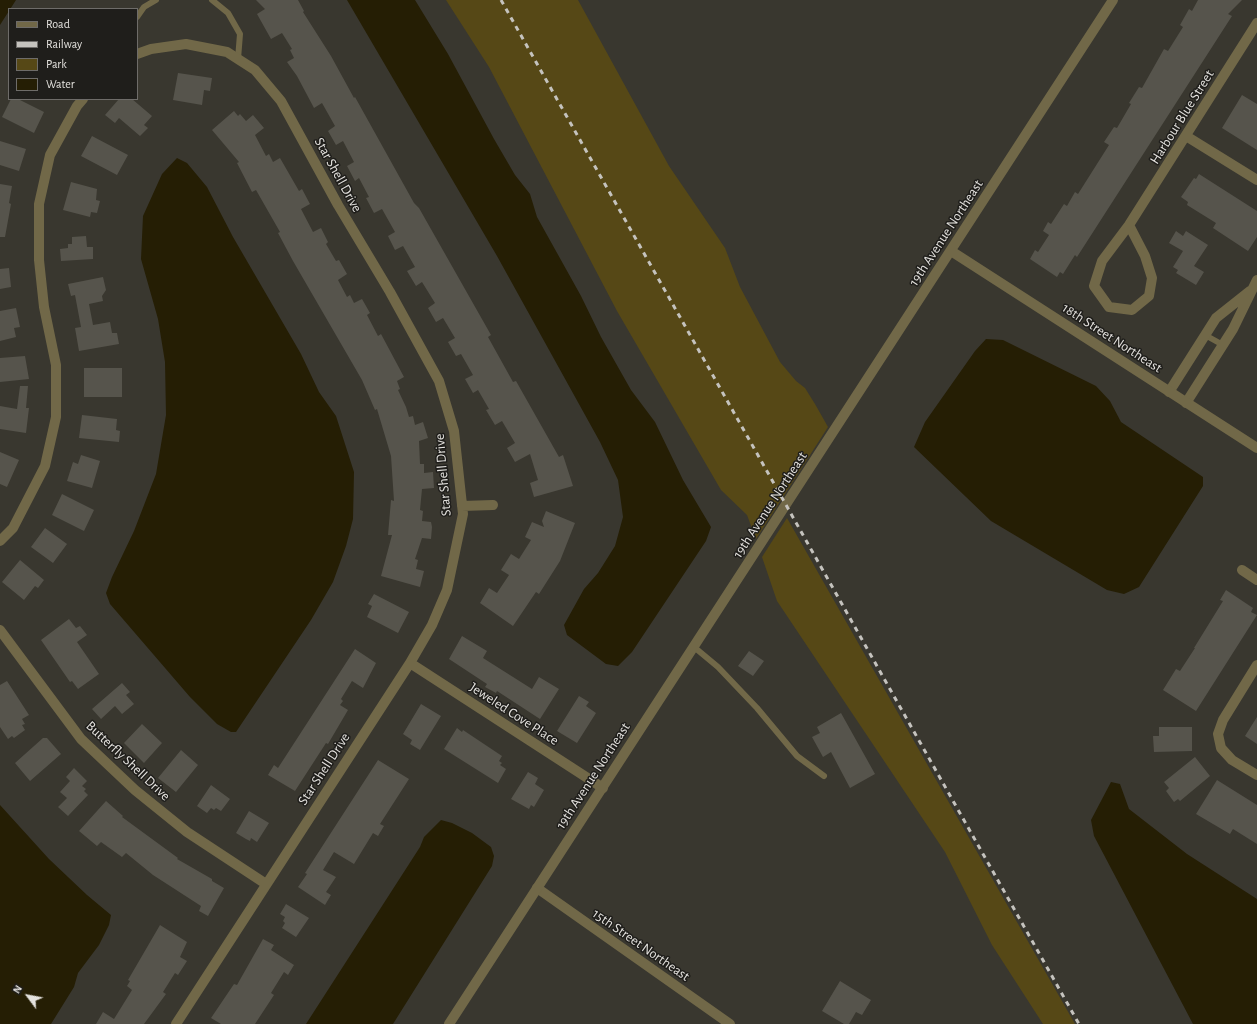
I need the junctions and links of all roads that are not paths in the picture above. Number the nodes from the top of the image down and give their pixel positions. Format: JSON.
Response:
{"nodes":[{"id":1,"x":156,"y":0,"type":"edge"},
{"id":2,"x":212,"y":0,"type":"edge"},
{"id":3,"x":1113,"y":0,"type":"edge"},
{"id":4,"x":138,"y":16,"type":"edge"},
{"id":5,"x":1257,"y":23,"type":"edge"},
{"id":6,"x":138,"y":54,"type":"edge"},
{"id":7,"x":238,"y":59,"type":"junction"},
{"id":8,"x":82,"y":100,"type":"edge"},
{"id":9,"x":1186,"y":136,"type":"junction"},
{"id":10,"x":1257,"y":180,"type":"edge"},
{"id":11,"x":1129,"y":225,"type":"junction"},
{"id":12,"x":951,"y":251,"type":"junction"},
{"id":13,"x":1257,"y":280,"type":"edge"},
{"id":14,"x":1251,"y":290,"type":"junction"},
{"id":15,"x":1205,"y":335,"type":"junction"},
{"id":16,"x":1223,"y":345,"type":"junction"},
{"id":17,"x":1169,"y":392,"type":"junction"},
{"id":18,"x":1186,"y":403,"type":"junction"},
{"id":19,"x":1257,"y":448,"type":"edge"},
{"id":20,"x":462,"y":506,"type":"junction"},
{"id":21,"x":493,"y":506,"type":"dead end"},
{"id":22,"x":0,"y":541,"type":"edge"},
{"id":23,"x":1242,"y":570,"type":"dead end"},
{"id":24,"x":1257,"y":580,"type":"edge"},
{"id":25,"x":0,"y":630,"type":"edge"},
{"id":26,"x":694,"y":647,"type":"junction"},
{"id":27,"x":410,"y":663,"type":"junction"},
{"id":28,"x":1257,"y":665,"type":"edge"},
{"id":29,"x":1257,"y":775,"type":"edge"},
{"id":30,"x":824,"y":776,"type":"dead end"},
{"id":31,"x":603,"y":788,"type":"junction"},
{"id":32,"x":266,"y":884,"type":"junction"},
{"id":33,"x":537,"y":888,"type":"junction"},
{"id":34,"x":176,"y":1024,"type":"edge"},
{"id":35,"x":449,"y":1024,"type":"edge"},
{"id":36,"x":730,"y":1024,"type":"edge"}],
"edges":[{"from":1,"to":4,"type":"lane"},
{"from":2,"to":7,"type":"lane"},
{"from":3,"to":12,"type":"street","name":"19th Avenue Northeast"},
{"from":5,"to":9,"type":"street","name":"Harbour Blue Street"},
{"from":6,"to":7,"type":"street","name":"Star Shell Drive"},
{"from":7,"to":20,"type":"street","name":"Star Shell Drive"},
{"from":8,"to":22,"type":"street"},
{"from":9,"to":10,"type":"street"},
{"from":9,"to":11,"type":"street","name":"Harbour Blue Street"},
{"from":11,"to":11,"type":"street","name":"Harbour Blue Street"},
{"from":12,"to":17,"type":"street","name":"18th Street Northeast"},
{"from":12,"to":26,"type":"street","name":"19th Avenue Northeast"},
{"from":13,"to":14,"type":"street"},
{"from":14,"to":15,"type":"street"},
{"from":14,"to":16,"type":"street"},
{"from":15,"to":16,"type":"lane"},
{"from":15,"to":17,"type":"street"},
{"from":16,"to":18,"type":"street"},
{"from":17,"to":18,"type":"street","name":"18th Street Northeast"},
{"from":18,"to":19,"type":"street","name":"18th Street Northeast"},
{"from":20,"to":21,"type":"street"},
{"from":20,"to":27,"type":"street","name":"Star Shell Drive"},
{"from":23,"to":24,"type":"street"},
{"from":25,"to":32,"type":"street","name":"Butterfly Shell Drive"},
{"from":26,"to":30,"type":"lane"},
{"from":26,"to":31,"type":"street","name":"19th Avenue Northeast"},
{"from":27,"to":31,"type":"street","name":"Jeweled Cove Place"},
{"from":27,"to":32,"type":"street","name":"Star Shell Drive"},
{"from":28,"to":29,"type":"street"},
{"from":31,"to":33,"type":"street","name":"19th Avenue Northeast"},
{"from":32,"to":34,"type":"street","name":"Star Shell Drive"},
{"from":33,"to":35,"type":"street","name":"19th Avenue Northeast"},
{"from":33,"to":36,"type":"street","name":"15th Street Northeast"}]}
